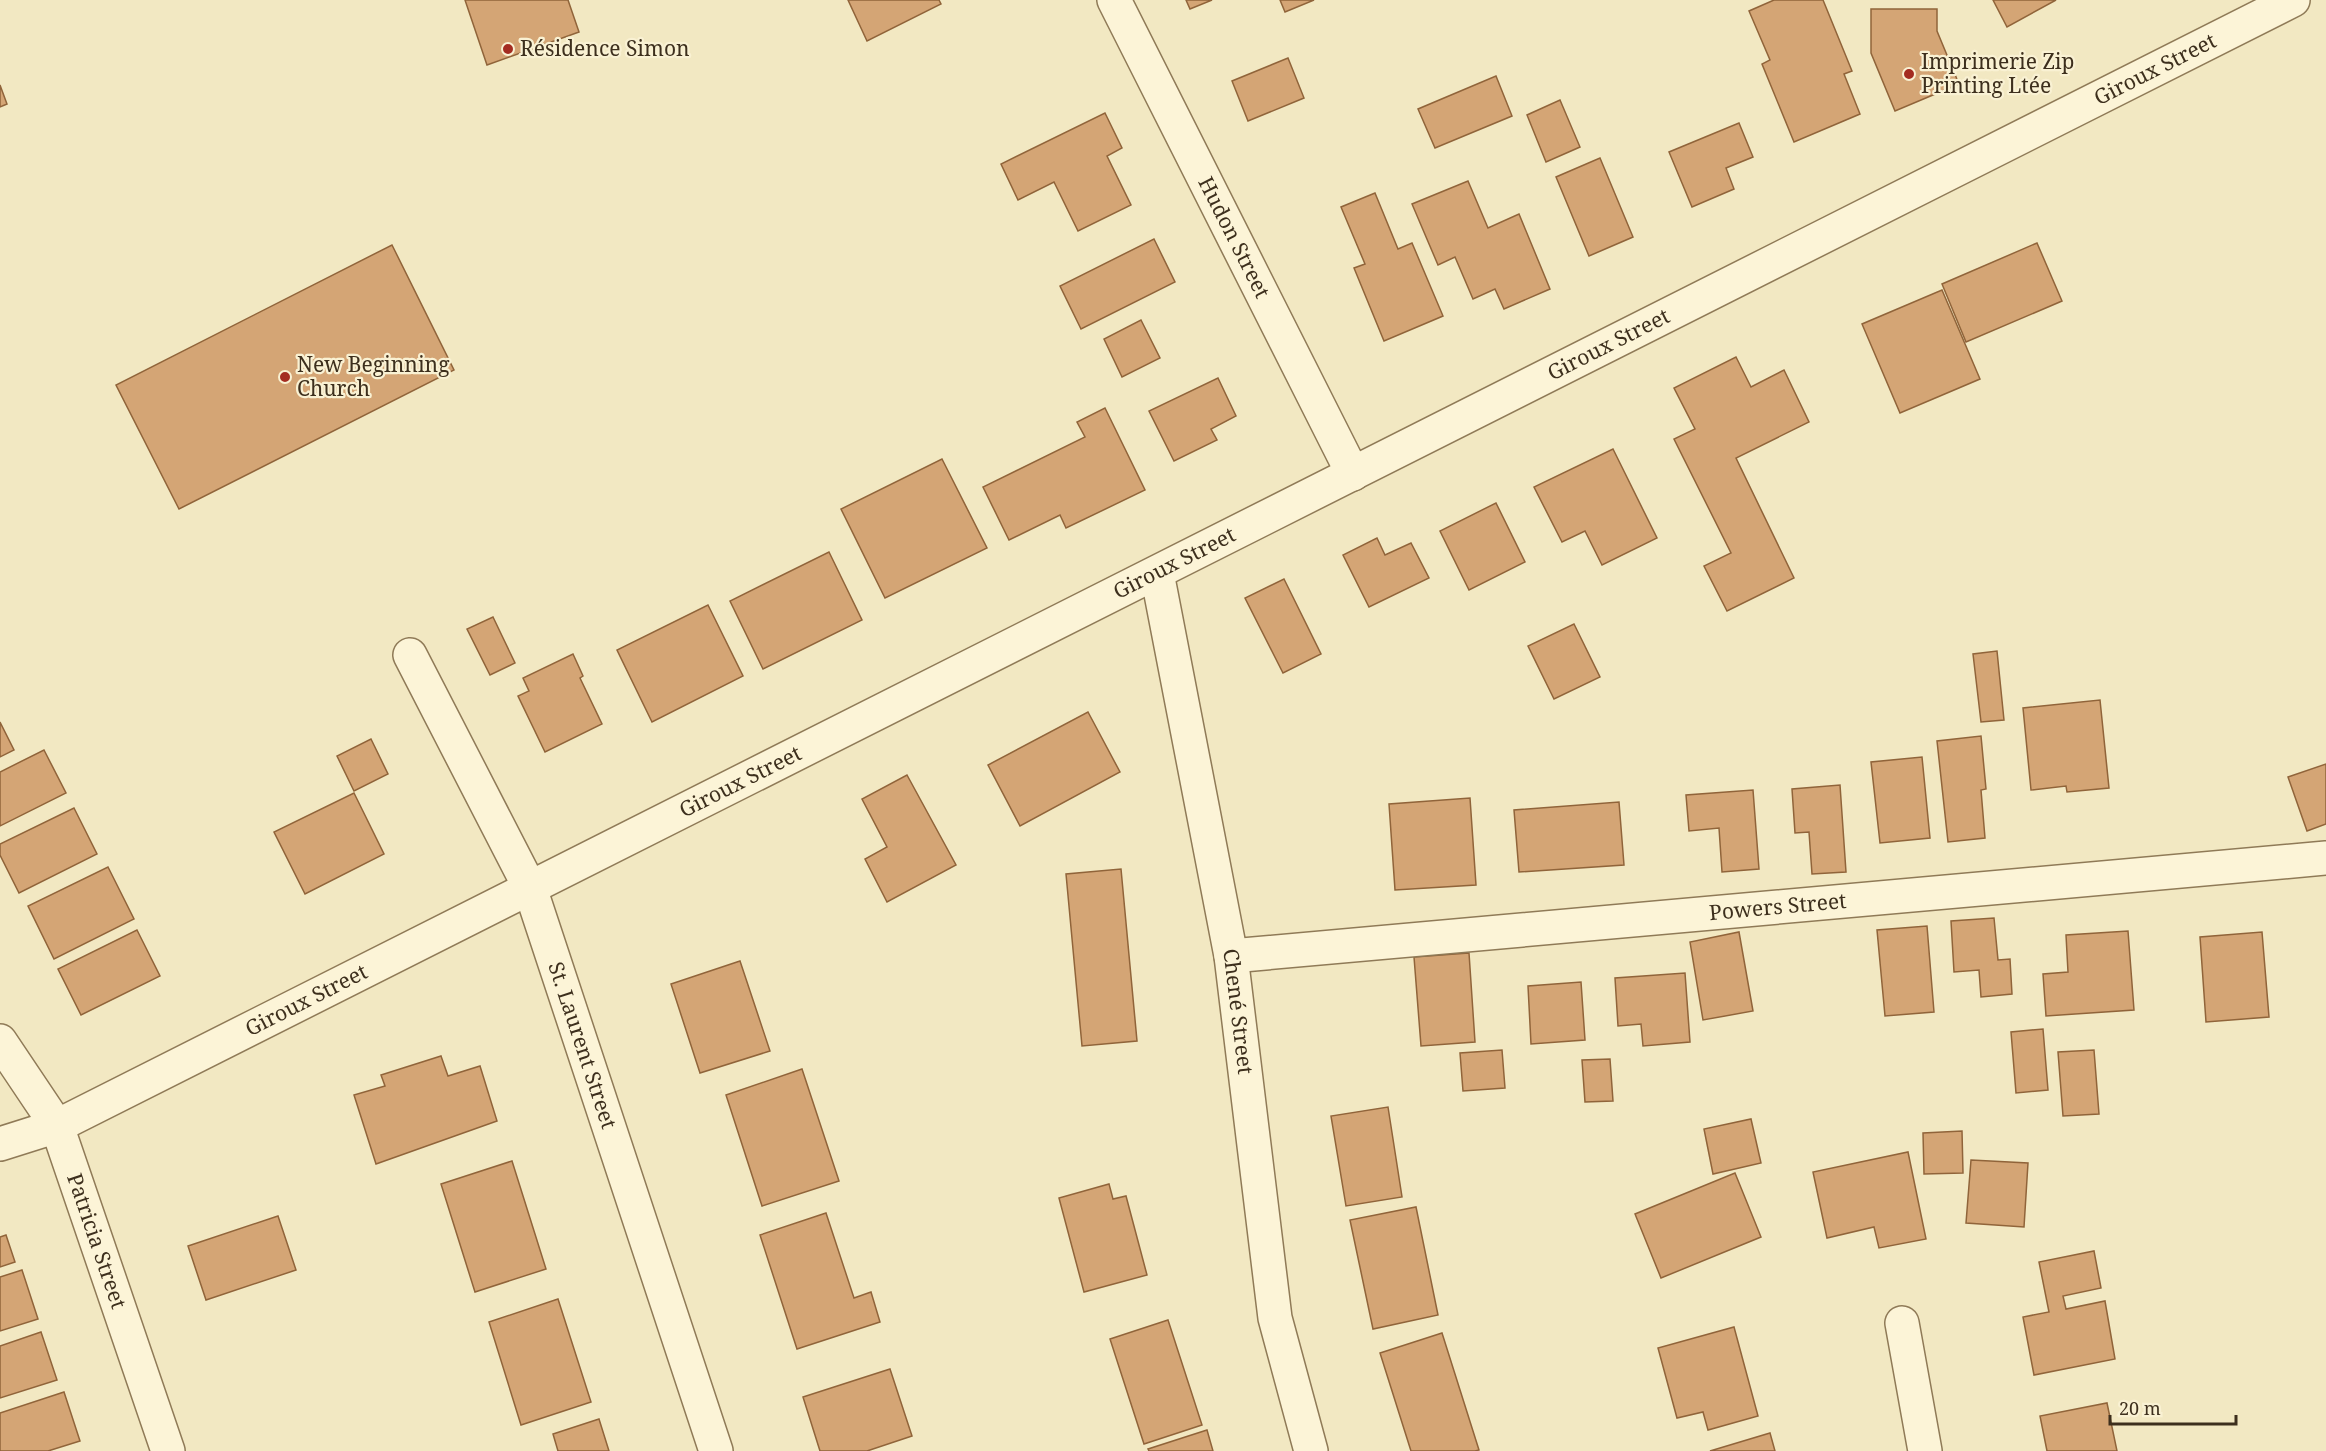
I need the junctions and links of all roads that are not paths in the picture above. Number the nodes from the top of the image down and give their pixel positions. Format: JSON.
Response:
{"nodes":[{"id":1,"x":1114,"y":0,"type":"edge"},
{"id":2,"x":2293,"y":0,"type":"edge"},
{"id":3,"x":1353,"y":474,"type":"junction"},
{"id":4,"x":1157,"y":573,"type":"junction"},
{"id":5,"x":410,"y":655,"type":"dead end"},
{"id":6,"x":2326,"y":858,"type":"edge"},
{"id":7,"x":530,"y":888,"type":"junction"},
{"id":8,"x":1231,"y":956,"type":"junction"},
{"id":9,"x":0,"y":1041,"type":"edge"},
{"id":10,"x":57,"y":1126,"type":"junction"},
{"id":11,"x":0,"y":1144,"type":"edge"},
{"id":12,"x":1902,"y":1323,"type":"dead end"},
{"id":13,"x":168,"y":1451,"type":"edge"},
{"id":14,"x":716,"y":1451,"type":"edge"},
{"id":15,"x":1311,"y":1451,"type":"edge"},
{"id":16,"x":1925,"y":1451,"type":"edge"}],
"edges":[{"from":1,"to":3,"type":"street","name":"Hudon Street"},
{"from":2,"to":3,"type":"street","name":"Giroux Street"},
{"from":3,"to":4,"type":"street","name":"Giroux Street"},
{"from":4,"to":7,"type":"street","name":"Giroux Street"},
{"from":4,"to":8,"type":"street","name":"Chené Street"},
{"from":5,"to":7,"type":"street","name":"St. Laurent Street"},
{"from":6,"to":8,"type":"street","name":"Powers Street"},
{"from":7,"to":10,"type":"street","name":"Giroux Street"},
{"from":7,"to":14,"type":"street","name":"St. Laurent Street"},
{"from":8,"to":15,"type":"street","name":"Chené Street"},
{"from":9,"to":10,"type":"street","name":"Patricia Street"},
{"from":10,"to":11,"type":"street","name":"Giroux Street"},
{"from":10,"to":13,"type":"street","name":"Patricia Street"},
{"from":12,"to":16,"type":"street"}]}
